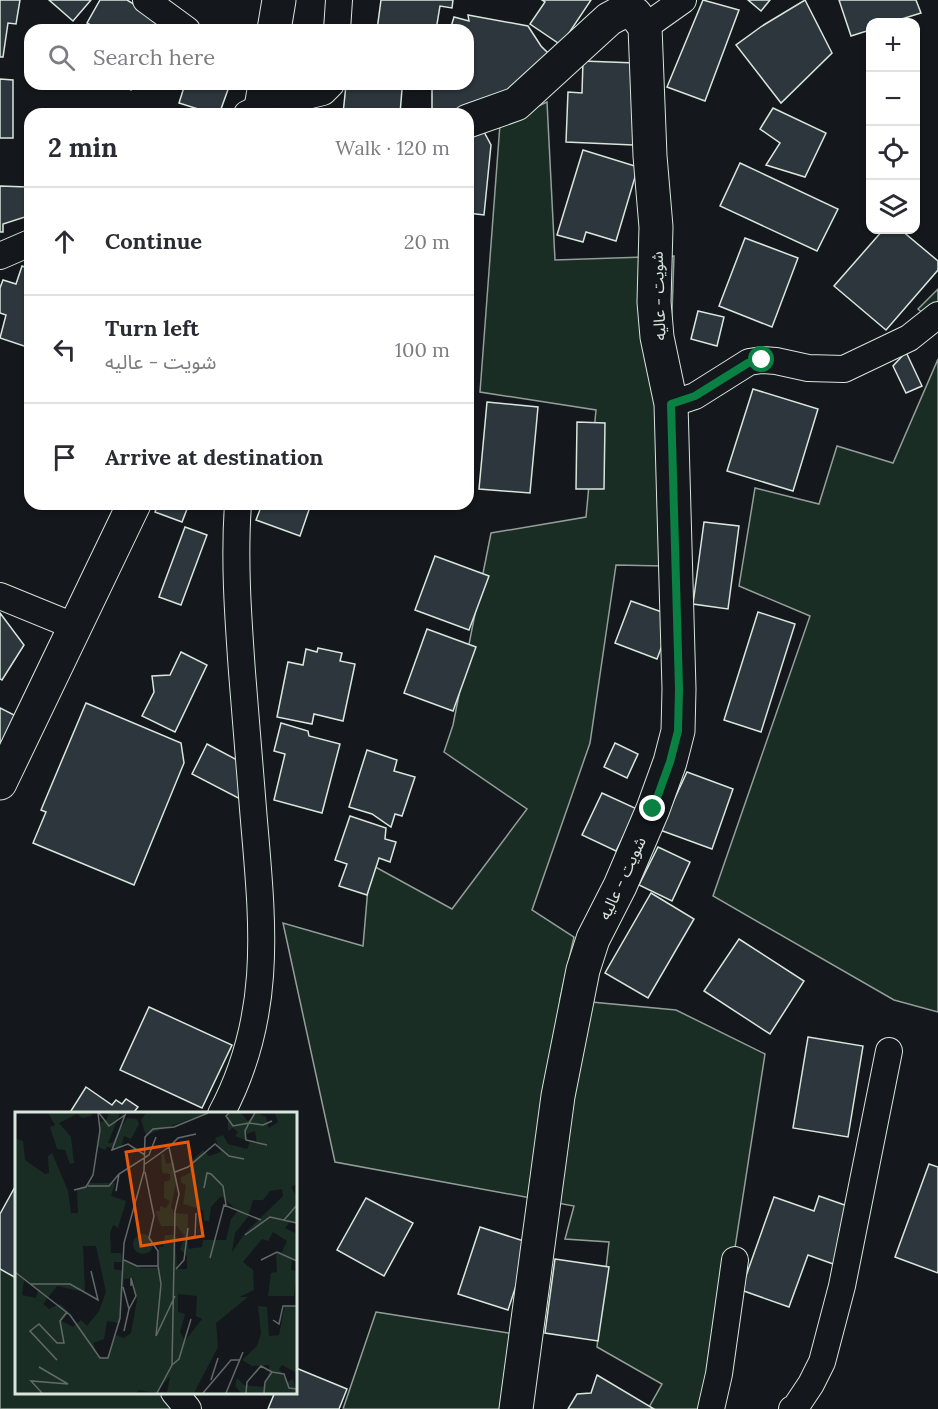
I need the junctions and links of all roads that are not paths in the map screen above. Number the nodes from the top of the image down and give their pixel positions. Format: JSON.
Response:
{"nodes":[{"id":1,"x":146,"y":0,"type":"edge"},
{"id":2,"x":279,"y":0,"type":"edge"},
{"id":3,"x":339,"y":0,"type":"edge"},
{"id":4,"x":683,"y":0,"type":"edge"},
{"id":5,"x":179,"y":24,"type":"edge"},
{"id":6,"x":275,"y":24,"type":"edge"},
{"id":7,"x":337,"y":24,"type":"edge"},
{"id":8,"x":645,"y":27,"type":"junction"},
{"id":9,"x":325,"y":90,"type":"edge"},
{"id":10,"x":258,"y":105,"type":"edge"},
{"id":11,"x":474,"y":119,"type":"edge"},
{"id":12,"x":24,"y":246,"type":"edge"},
{"id":13,"x":0,"y":256,"type":"edge"},
{"id":14,"x":938,"y":315,"type":"edge"},
{"id":15,"x":671,"y":404,"type":"junction"},
{"id":16,"x":131,"y":510,"type":"edge"},
{"id":17,"x":237,"y":510,"type":"edge"},
{"id":18,"x":0,"y":596,"type":"edge"},
{"id":19,"x":76,"y":627,"type":"junction"},
{"id":20,"x":0,"y":783,"type":"edge"},
{"id":21,"x":889,"y":1051,"type":"dead end"},
{"id":22,"x":222,"y":1112,"type":"edge"},
{"id":23,"x":735,"y":1260,"type":"dead end"},
{"id":24,"x":176,"y":1394,"type":"edge"},
{"id":25,"x":188,"y":1409,"type":"edge"},
{"id":26,"x":516,"y":1409,"type":"edge"},
{"id":27,"x":711,"y":1409,"type":"edge"},
{"id":28,"x":792,"y":1409,"type":"edge"}],
"edges":[{"from":1,"to":5,"type":"street"},
{"from":2,"to":6,"type":"street"},
{"from":3,"to":7,"type":"street"},
{"from":4,"to":8,"type":"street"},
{"from":8,"to":11,"type":"street"},
{"from":8,"to":15,"type":"street","name":"شويت - عاليه"},
{"from":9,"to":10,"type":"street"},
{"from":12,"to":13,"type":"street"},
{"from":14,"to":15,"type":"street"},
{"from":15,"to":26,"type":"street","name":"شويت - عاليه"},
{"from":16,"to":19,"type":"street"},
{"from":17,"to":22,"type":"street"},
{"from":18,"to":19,"type":"street"},
{"from":19,"to":20,"type":"street"},
{"from":21,"to":28,"type":"street"},
{"from":23,"to":27,"type":"street"},
{"from":24,"to":25,"type":"street"}]}
